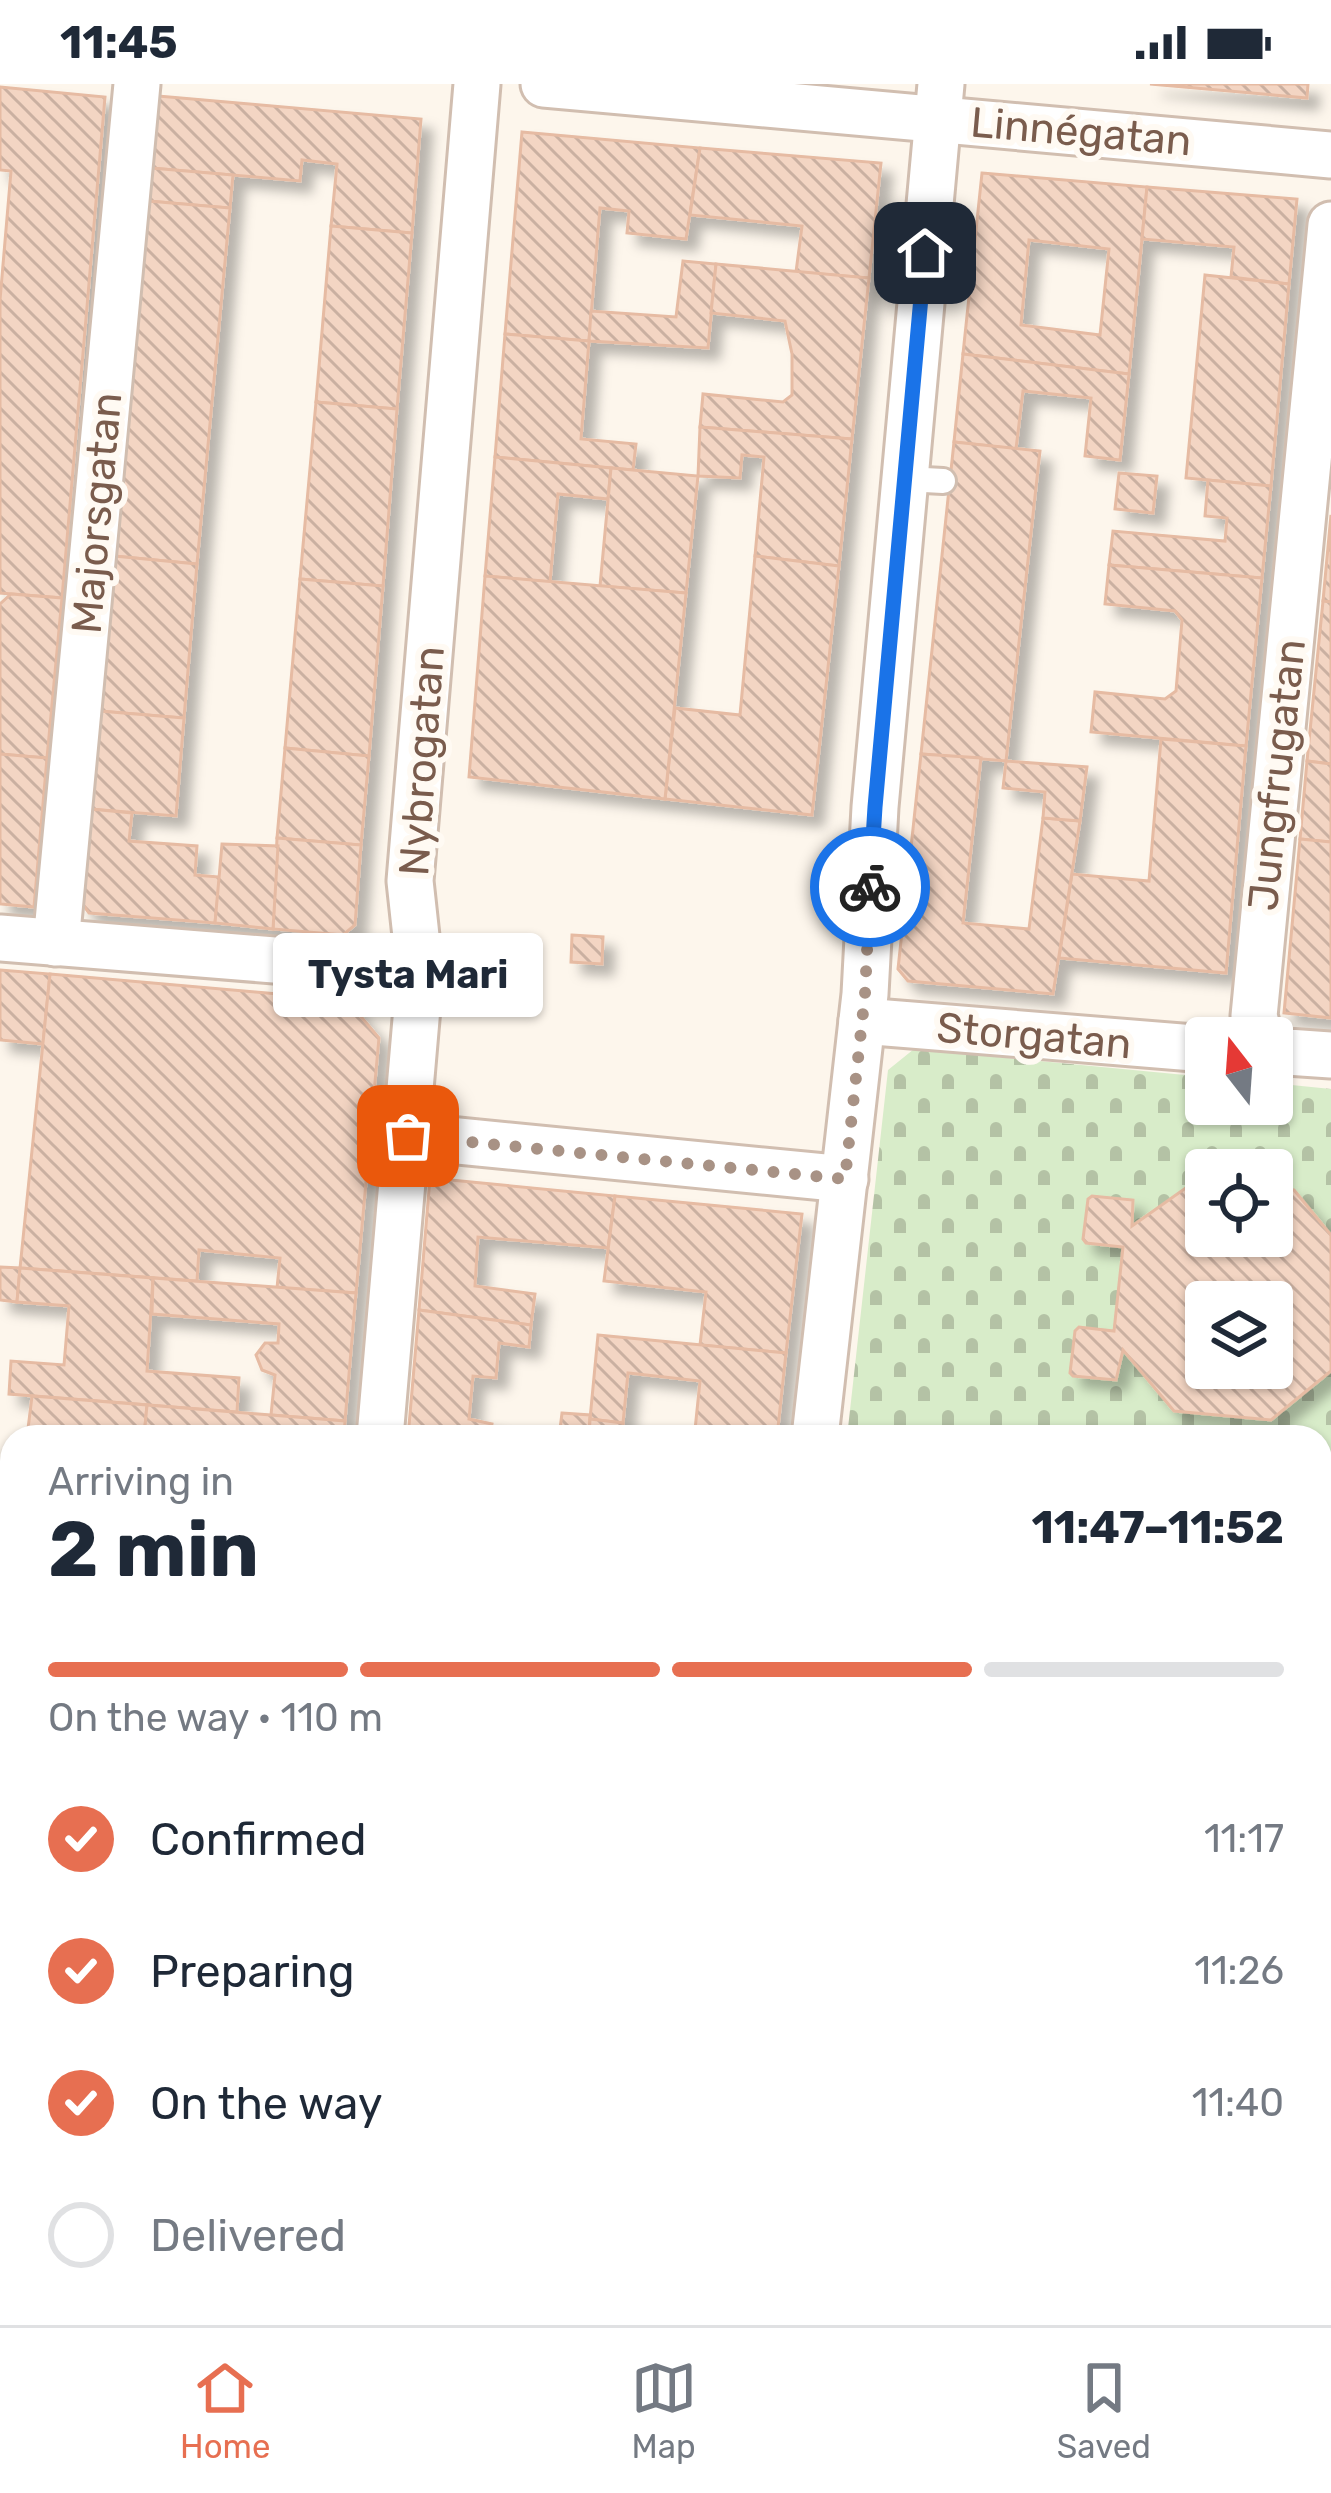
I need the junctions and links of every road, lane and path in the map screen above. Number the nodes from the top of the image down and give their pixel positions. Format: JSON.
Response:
{"nodes":[{"id":1,"x":137,"y":84,"type":"edge"},
{"id":2,"x":477,"y":84,"type":"edge"},
{"id":3,"x":544,"y":84,"type":"edge"},
{"id":4,"x":940,"y":102,"type":"edge"},
{"id":5,"x":1331,"y":154,"type":"edge"},
{"id":6,"x":1331,"y":225,"type":"edge"},
{"id":7,"x":0,"y":938,"type":"edge"},
{"id":8,"x":56,"y":943,"type":"junction"},
{"id":9,"x":428,"y":973,"type":"junction"},
{"id":10,"x":1254,"y":1017,"type":"edge"},
{"id":11,"x":862,"y":1021,"type":"junction"},
{"id":12,"x":1185,"y":1047,"type":"edge"},
{"id":13,"x":1293,"y":1052,"type":"edge"},
{"id":14,"x":1331,"y":1055,"type":"edge"},
{"id":15,"x":408,"y":1136,"type":"junction"},
{"id":16,"x":845,"y":1179,"type":"junction"},
{"id":17,"x":381,"y":1425,"type":"edge"},
{"id":18,"x":816,"y":1425,"type":"edge"}],
"edges":[{"from":1,"to":8,"type":"street","name":"Majorsgatan"},
{"from":2,"to":9,"type":"street","name":"Nybrogatan"},
{"from":3,"to":4,"type":"street","name":"Linnégatan"},
{"from":4,"to":5,"type":"street","name":"Linnégatan"},
{"from":4,"to":11,"type":"street"},
{"from":6,"to":10,"type":"street","name":"Jungfrugatan"},
{"from":7,"to":8,"type":"street"},
{"from":8,"to":9,"type":"street"},
{"from":9,"to":15,"type":"street","name":"Nybrogatan"},
{"from":11,"to":12,"type":"street","name":"Storgatan"},
{"from":11,"to":16,"type":"street"},
{"from":13,"to":14,"type":"street"},
{"from":15,"to":16,"type":"street"},
{"from":15,"to":17,"type":"street","name":"Nybrogatan"},
{"from":16,"to":18,"type":"street"}]}
